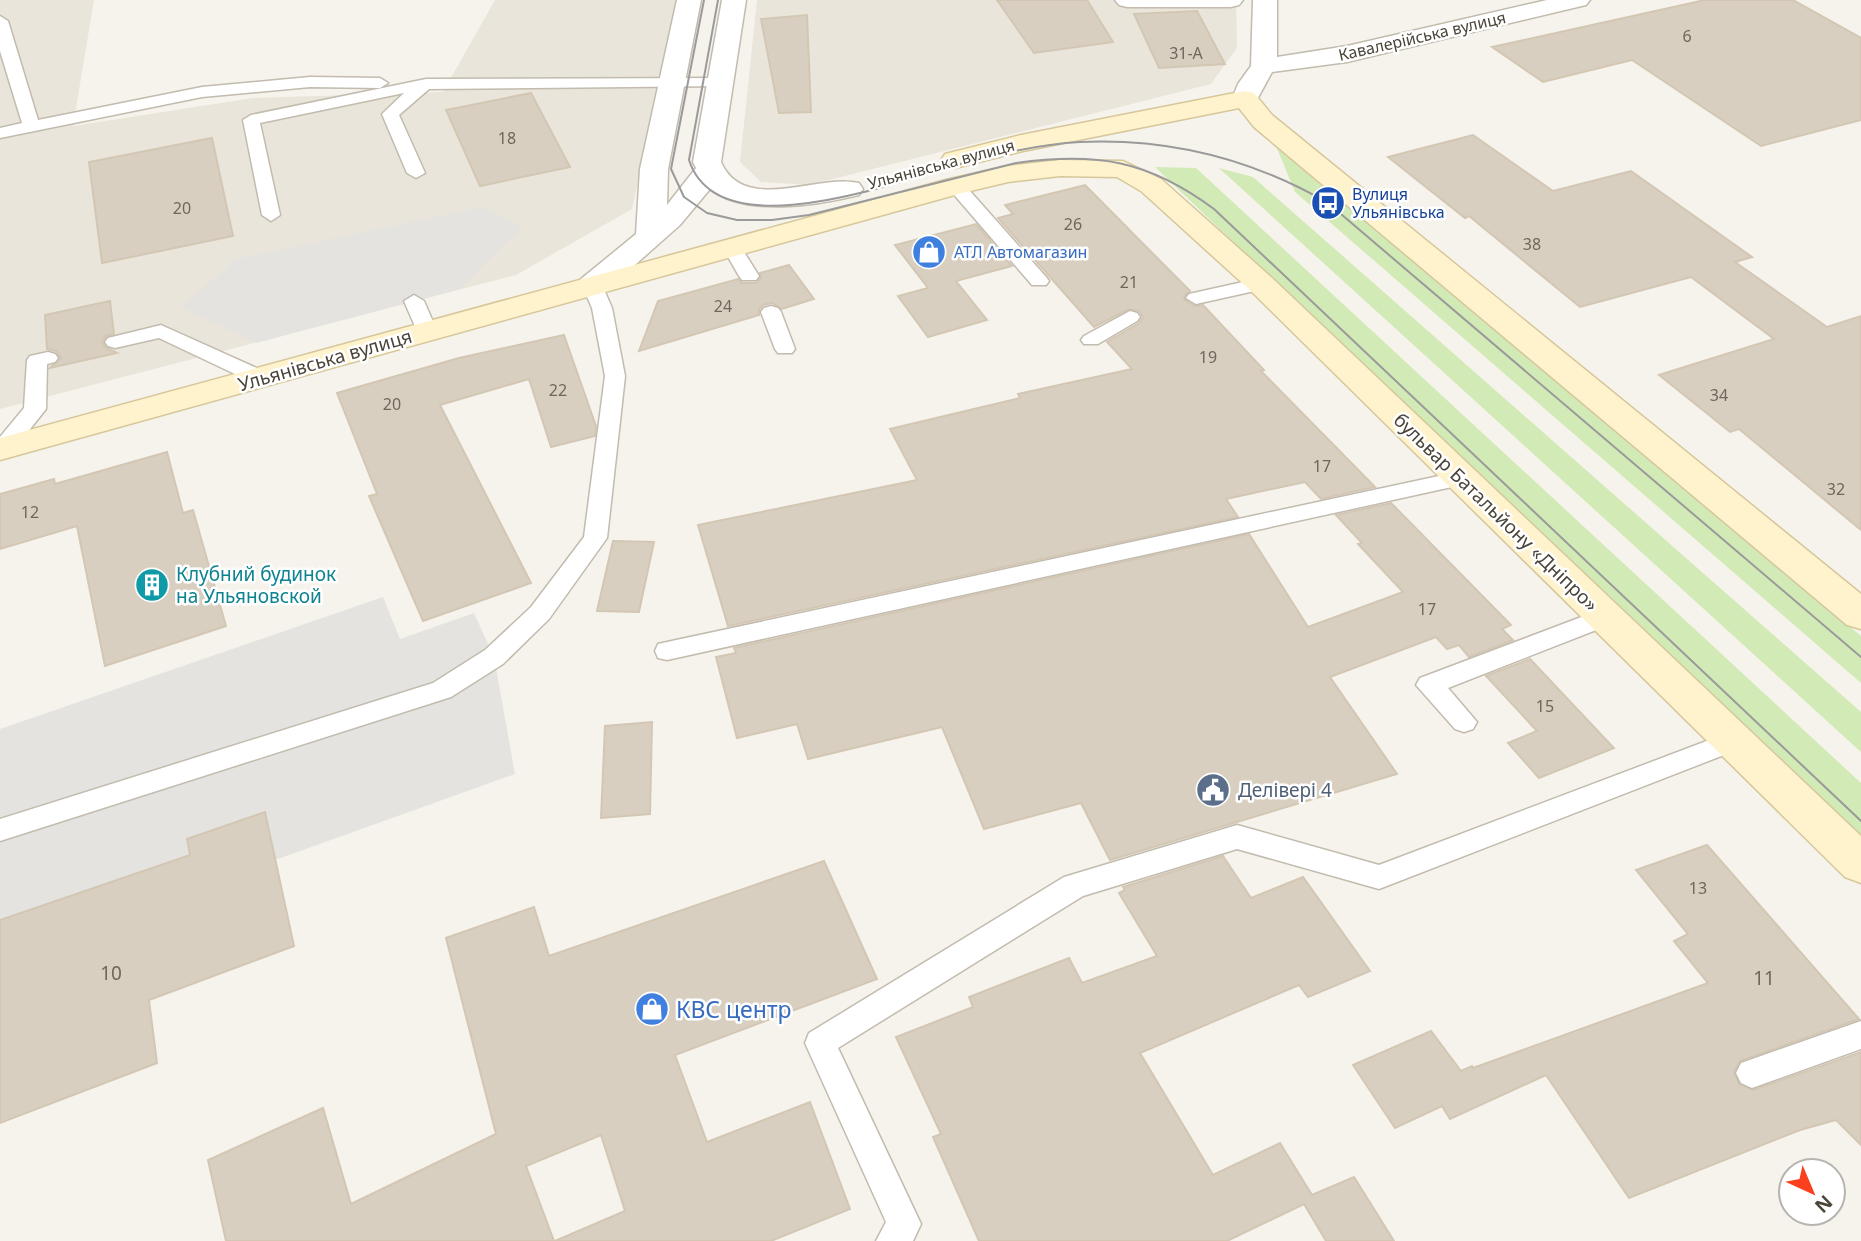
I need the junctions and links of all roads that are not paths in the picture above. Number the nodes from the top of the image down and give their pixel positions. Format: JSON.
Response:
{"nodes":[{"id":1,"x":689,"y":0,"type":"edge"},
{"id":2,"x":734,"y":0,"type":"edge"},
{"id":3,"x":1127,"y":0,"type":"edge"},
{"id":4,"x":1231,"y":0,"type":"edge"},
{"id":5,"x":1265,"y":0,"type":"edge"},
{"id":6,"x":1578,"y":0,"type":"edge"},
{"id":7,"x":0,"y":21,"type":"edge"},
{"id":8,"x":3,"y":45,"type":"edge"},
{"id":9,"x":1264,"y":66,"type":"junction"},
{"id":10,"x":720,"y":83,"type":"junction"},
{"id":11,"x":426,"y":84,"type":"junction"},
{"id":12,"x":671,"y":84,"type":"junction"},
{"id":13,"x":1245,"y":99,"type":"junction"},
{"id":14,"x":1180,"y":111,"type":"junction"},
{"id":15,"x":31,"y":126,"type":"junction"},
{"id":16,"x":0,"y":133,"type":"edge"},
{"id":17,"x":708,"y":171,"type":"junction"},
{"id":18,"x":1130,"y":172,"type":"junction"},
{"id":19,"x":416,"y":173,"type":"dead end"},
{"id":20,"x":956,"y":186,"type":"junction"},
{"id":21,"x":849,"y":190,"type":"junction"},
{"id":22,"x":271,"y":215,"type":"dead end"},
{"id":23,"x":651,"y":237,"type":"junction"},
{"id":24,"x":732,"y":248,"type":"junction"},
{"id":25,"x":650,"y":269,"type":"junction"},
{"id":26,"x":749,"y":276,"type":"dead end"},
{"id":27,"x":1039,"y":281,"type":"dead end"},
{"id":28,"x":1261,"y":284,"type":"junction"},
{"id":29,"x":592,"y":285,"type":"junction"},
{"id":30,"x":1196,"y":298,"type":"dead end"},
{"id":31,"x":414,"y":301,"type":"dead end"},
{"id":32,"x":771,"y":312,"type":"dead end"},
{"id":33,"x":1130,"y":317,"type":"dead end"},
{"id":34,"x":427,"y":331,"type":"junction"},
{"id":35,"x":1091,"y":340,"type":"dead end"},
{"id":36,"x":116,"y":342,"type":"dead end"},
{"id":37,"x":785,"y":349,"type":"dead end"},
{"id":38,"x":48,"y":358,"type":"dead end"},
{"id":39,"x":263,"y":379,"type":"junction"},
{"id":40,"x":2,"y":449,"type":"edge"},
{"id":41,"x":1462,"y":478,"type":"junction"},
{"id":42,"x":1861,"y":615,"type":"edge"},
{"id":43,"x":1605,"y":617,"type":"junction"},
{"id":44,"x":667,"y":651,"type":"dead end"},
{"id":45,"x":1464,"y":722,"type":"dead end"},
{"id":46,"x":1733,"y":741,"type":"junction"},
{"id":47,"x":0,"y":830,"type":"edge"},
{"id":48,"x":1861,"y":864,"type":"edge"},
{"id":49,"x":1861,"y":1035,"type":"edge"},
{"id":50,"x":1752,"y":1073,"type":"dead end"},
{"id":51,"x":893,"y":1241,"type":"edge"}],
"edges":[{"from":1,"to":12,"type":"street"},
{"from":2,"to":10,"type":"street"},
{"from":3,"to":4,"type":"street"},
{"from":5,"to":9,"type":"street"},
{"from":6,"to":9,"type":"street","name":"Кавалерійська вулиця"},
{"from":7,"to":8,"type":"lane"},
{"from":8,"to":15,"type":"lane"},
{"from":9,"to":13,"type":"street"},
{"from":10,"to":12,"type":"lane"},
{"from":10,"to":17,"type":"street"},
{"from":11,"to":12,"type":"lane"},
{"from":11,"to":15,"type":"lane"},
{"from":11,"to":19,"type":"lane"},
{"from":11,"to":22,"type":"lane"},
{"from":12,"to":23,"type":"street"},
{"from":13,"to":14,"type":"street","name":"Ульянівська вулиця"},
{"from":13,"to":42,"type":"street"},
{"from":14,"to":18,"type":"street"},
{"from":14,"to":21,"type":"street","name":"Ульянівська вулиця"},
{"from":15,"to":16,"type":"lane"},
{"from":17,"to":21,"type":"street"},
{"from":17,"to":23,"type":"street"},
{"from":18,"to":20,"type":"street","name":"Ульянівська вулиця"},
{"from":18,"to":28,"type":"street","name":"бульвар Батальйону «Дніпро»"},
{"from":20,"to":24,"type":"street","name":"Ульянівська вулиця"},
{"from":20,"to":27,"type":"lane"},
{"from":21,"to":25,"type":"street","name":"Ульянівська вулиця"},
{"from":23,"to":29,"type":"street"},
{"from":24,"to":25,"type":"street","name":"Ульянівська вулиця"},
{"from":24,"to":26,"type":"lane"},
{"from":25,"to":29,"type":"street","name":"Ульянівська вулиця"},
{"from":28,"to":30,"type":"lane"},
{"from":28,"to":41,"type":"street","name":"бульвар Батальйону «Дніпро»"},
{"from":29,"to":34,"type":"street","name":"Ульянівська вулиця"},
{"from":29,"to":47,"type":"lane"},
{"from":31,"to":34,"type":"lane"},
{"from":32,"to":37,"type":"lane"},
{"from":33,"to":35,"type":"lane"},
{"from":34,"to":39,"type":"street","name":"Ульянівська вулиця"},
{"from":36,"to":39,"type":"lane"},
{"from":38,"to":40,"type":"lane"},
{"from":39,"to":40,"type":"street","name":"Ульянівська вулиця"},
{"from":41,"to":43,"type":"street","name":"бульвар Батальйону «Дніпро»"},
{"from":41,"to":44,"type":"lane"},
{"from":43,"to":45,"type":"lane"},
{"from":43,"to":46,"type":"street","name":"бульвар Батальйону «Дніпро»"},
{"from":46,"to":48,"type":"street","name":"бульвар Батальйону «Дніпро»"},
{"from":46,"to":51,"type":"lane"},
{"from":49,"to":50,"type":"lane"}]}
